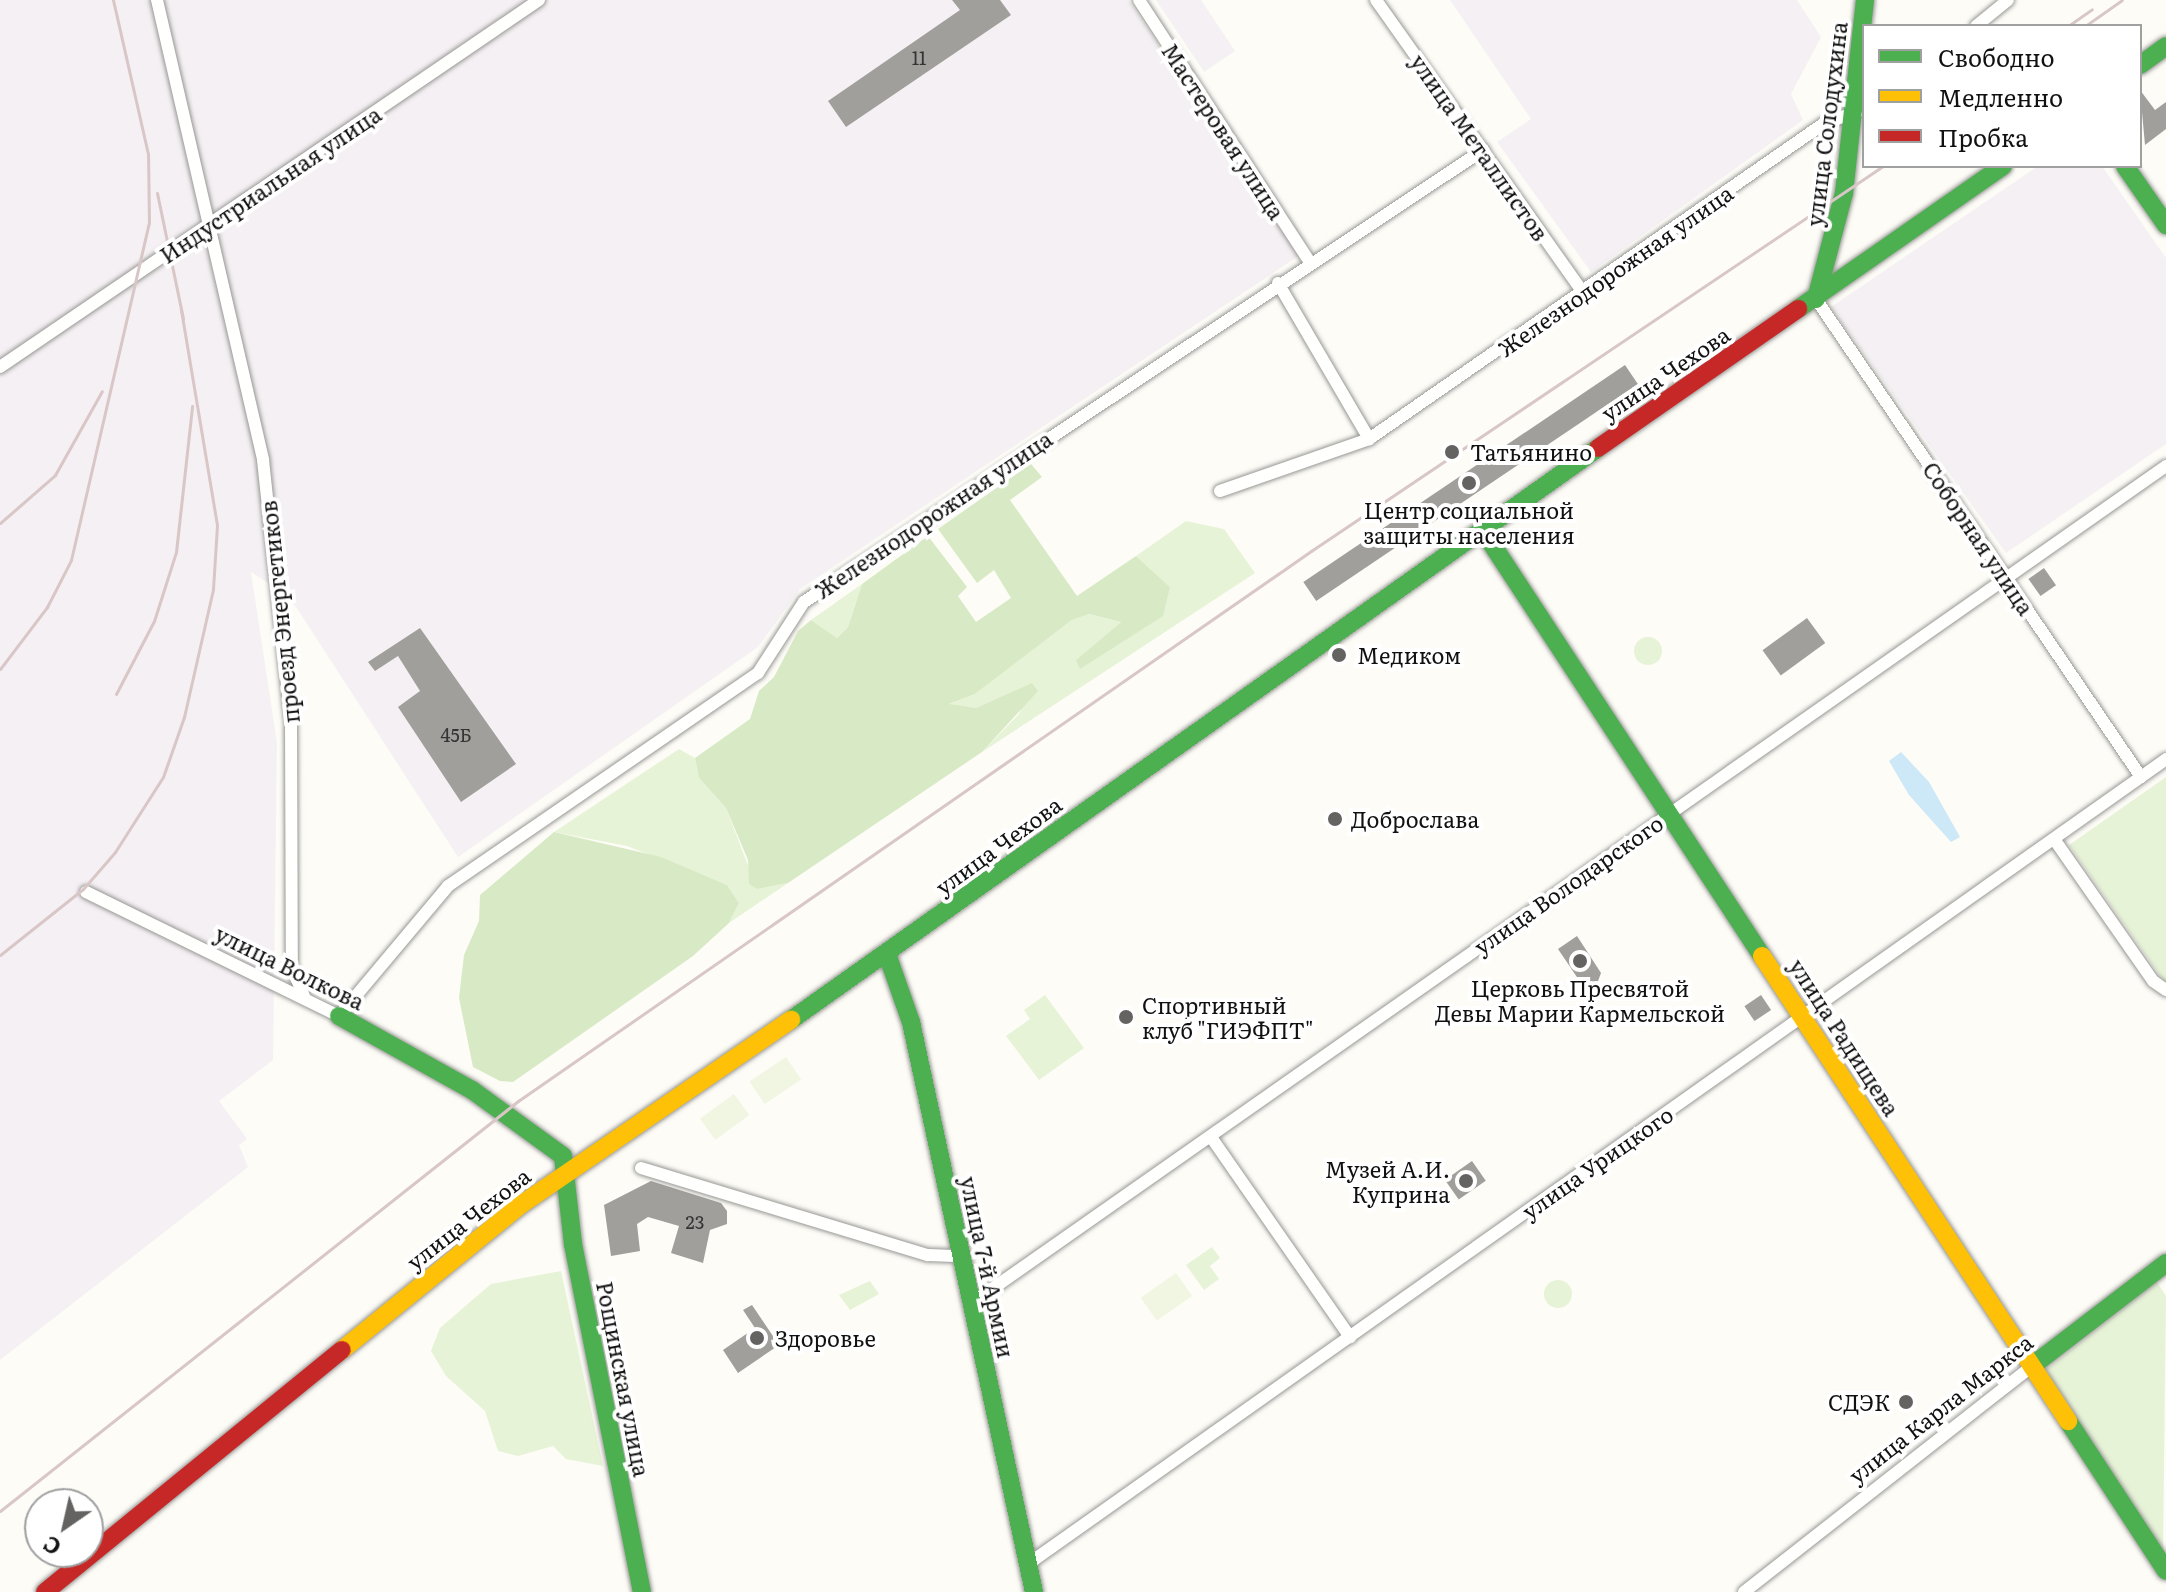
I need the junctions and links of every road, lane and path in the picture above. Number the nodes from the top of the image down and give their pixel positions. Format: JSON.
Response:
{"nodes":[{"id":1,"x":157,"y":0,"type":"edge"},
{"id":2,"x":539,"y":0,"type":"edge"},
{"id":3,"x":1139,"y":0,"type":"edge"},
{"id":4,"x":1376,"y":0,"type":"edge"},
{"id":5,"x":1865,"y":0,"type":"edge"},
{"id":6,"x":2008,"y":0,"type":"edge"},
{"id":7,"x":1863,"y":24,"type":"edge"},
{"id":8,"x":1978,"y":24,"type":"edge"},
{"id":9,"x":2166,"y":46,"type":"edge"},
{"id":10,"x":1862,"y":47,"type":"edge"},
{"id":11,"x":2142,"y":64,"type":"edge"},
{"id":12,"x":1858,"y":110,"type":"edge"},
{"id":13,"x":1483,"y":150,"type":"junction"},
{"id":14,"x":2000,"y":168,"type":"edge"},
{"id":15,"x":2126,"y":168,"type":"edge"},
{"id":16,"x":2166,"y":225,"type":"edge"},
{"id":17,"x":206,"y":229,"type":"junction"},
{"id":18,"x":1832,"y":256,"type":"junction"},
{"id":19,"x":1310,"y":262,"type":"junction"},
{"id":20,"x":1849,"y":276,"type":"junction"},
{"id":21,"x":1278,"y":283,"type":"junction"},
{"id":22,"x":1584,"y":294,"type":"junction"},
{"id":23,"x":1816,"y":299,"type":"junction"},
{"id":24,"x":0,"y":367,"type":"edge"},
{"id":25,"x":1369,"y":439,"type":"junction"},
{"id":26,"x":2166,"y":466,"type":"edge"},
{"id":27,"x":1220,"y":491,"type":"dead end"},
{"id":28,"x":1482,"y":529,"type":"junction"},
{"id":29,"x":2007,"y":580,"type":"junction"},
{"id":30,"x":2166,"y":759,"type":"edge"},
{"id":31,"x":2141,"y":777,"type":"junction"},
{"id":32,"x":1669,"y":813,"type":"junction"},
{"id":33,"x":2054,"y":839,"type":"junction"},
{"id":34,"x":86,"y":892,"type":"dead end"},
{"id":35,"x":887,"y":954,"type":"junction"},
{"id":36,"x":2166,"y":990,"type":"edge"},
{"id":37,"x":305,"y":999,"type":"junction"},
{"id":38,"x":339,"y":1016,"type":"junction"},
{"id":39,"x":1802,"y":1016,"type":"junction"},
{"id":40,"x":1211,"y":1137,"type":"junction"},
{"id":41,"x":641,"y":1168,"type":"dead end"},
{"id":42,"x":565,"y":1174,"type":"junction"},
{"id":43,"x":961,"y":1256,"type":"junction"},
{"id":44,"x":2166,"y":1263,"type":"edge"},
{"id":45,"x":972,"y":1303,"type":"junction"},
{"id":46,"x":1350,"y":1337,"type":"junction"},
{"id":47,"x":2032,"y":1366,"type":"junction"},
{"id":48,"x":2164,"y":1563,"type":"edge"},
{"id":49,"x":1028,"y":1564,"type":"junction"},
{"id":50,"x":45,"y":1592,"type":"edge"},
{"id":51,"x":642,"y":1592,"type":"edge"},
{"id":52,"x":1034,"y":1592,"type":"edge"},
{"id":53,"x":1744,"y":1592,"type":"edge"}],
"edges":[{"from":1,"to":17,"type":"street","name":"проезд Энергетиков"},
{"from":2,"to":17,"type":"street","name":"Индустриальная улица"},
{"from":3,"to":19,"type":"street","name":"Мастеровая улица"},
{"from":4,"to":13,"type":"street","name":"улица Металлистов"},
{"from":5,"to":7,"type":"street","name":"улица Солодухина"},
{"from":6,"to":8,"type":"street"},
{"from":9,"to":11,"type":"street"},
{"from":10,"to":12,"type":"street","name":"улица Солодухина"},
{"from":12,"to":18,"type":"street","name":"улица Солодухина"},
{"from":12,"to":22,"type":"street","name":"Железнодорожная улица"},
{"from":13,"to":19,"type":"street","name":"Железнодорожная улица"},
{"from":13,"to":22,"type":"street","name":"улица Металлистов"},
{"from":14,"to":20,"type":"street","name":"улица Чехова"},
{"from":15,"to":16,"type":"street"},
{"from":17,"to":24,"type":"street","name":"Индустриальная улица"},
{"from":17,"to":37,"type":"street","name":"проезд Энергетиков"},
{"from":18,"to":20,"type":"street"},
{"from":18,"to":23,"type":"street","name":"улица Солодухина"},
{"from":19,"to":21,"type":"street","name":"Железнодорожная улица"},
{"from":20,"to":23,"type":"street","name":"улица Чехова"},
{"from":21,"to":25,"type":"street"},
{"from":21,"to":38,"type":"street","name":"Железнодорожная улица"},
{"from":22,"to":25,"type":"street","name":"Железнодорожная улица"},
{"from":23,"to":28,"type":"street","name":"улица Чехова"},
{"from":23,"to":29,"type":"street","name":"Соборная улица"},
{"from":25,"to":27,"type":"street","name":"Железнодорожная улица"},
{"from":26,"to":29,"type":"street","name":"улица Володарского"},
{"from":28,"to":32,"type":"street","name":"улица Радищева"},
{"from":28,"to":35,"type":"street","name":"улица Чехова"},
{"from":29,"to":31,"type":"street","name":"Соборная улица"},
{"from":29,"to":32,"type":"street","name":"улица Володарского"},
{"from":30,"to":31,"type":"street","name":"улица Урицкого"},
{"from":31,"to":33,"type":"street","name":"улица Урицкого"},
{"from":32,"to":39,"type":"street","name":"улица Радищева"},
{"from":32,"to":40,"type":"street","name":"улица Володарского"},
{"from":33,"to":36,"type":"street"},
{"from":33,"to":39,"type":"street","name":"улица Урицкого"},
{"from":34,"to":37,"type":"street","name":"улица Волкова"},
{"from":35,"to":42,"type":"street","name":"улица Чехова"},
{"from":35,"to":43,"type":"street","name":"улица 7-й Армии"},
{"from":37,"to":38,"type":"street","name":"улица Волкова"},
{"from":38,"to":42,"type":"street","name":"улица Волкова"},
{"from":39,"to":46,"type":"street","name":"улица Урицкого"},
{"from":39,"to":47,"type":"street","name":"улица Радищева"},
{"from":40,"to":45,"type":"street","name":"улица Володарского"},
{"from":40,"to":46,"type":"street"},
{"from":41,"to":43,"type":"street"},
{"from":42,"to":50,"type":"street","name":"улица Чехова"},
{"from":42,"to":51,"type":"street","name":"Рощинская улица"},
{"from":43,"to":45,"type":"street","name":"улица 7-й Армии"},
{"from":44,"to":47,"type":"street","name":"улица Карла Маркса"},
{"from":45,"to":49,"type":"street","name":"улица 7-й Армии"},
{"from":46,"to":49,"type":"street","name":"улица Урицкого"},
{"from":47,"to":48,"type":"street","name":"улица Радищева"},
{"from":47,"to":53,"type":"street","name":"улица Карла Маркса"},
{"from":49,"to":52,"type":"street","name":"улица 7-й Армии"}]}
